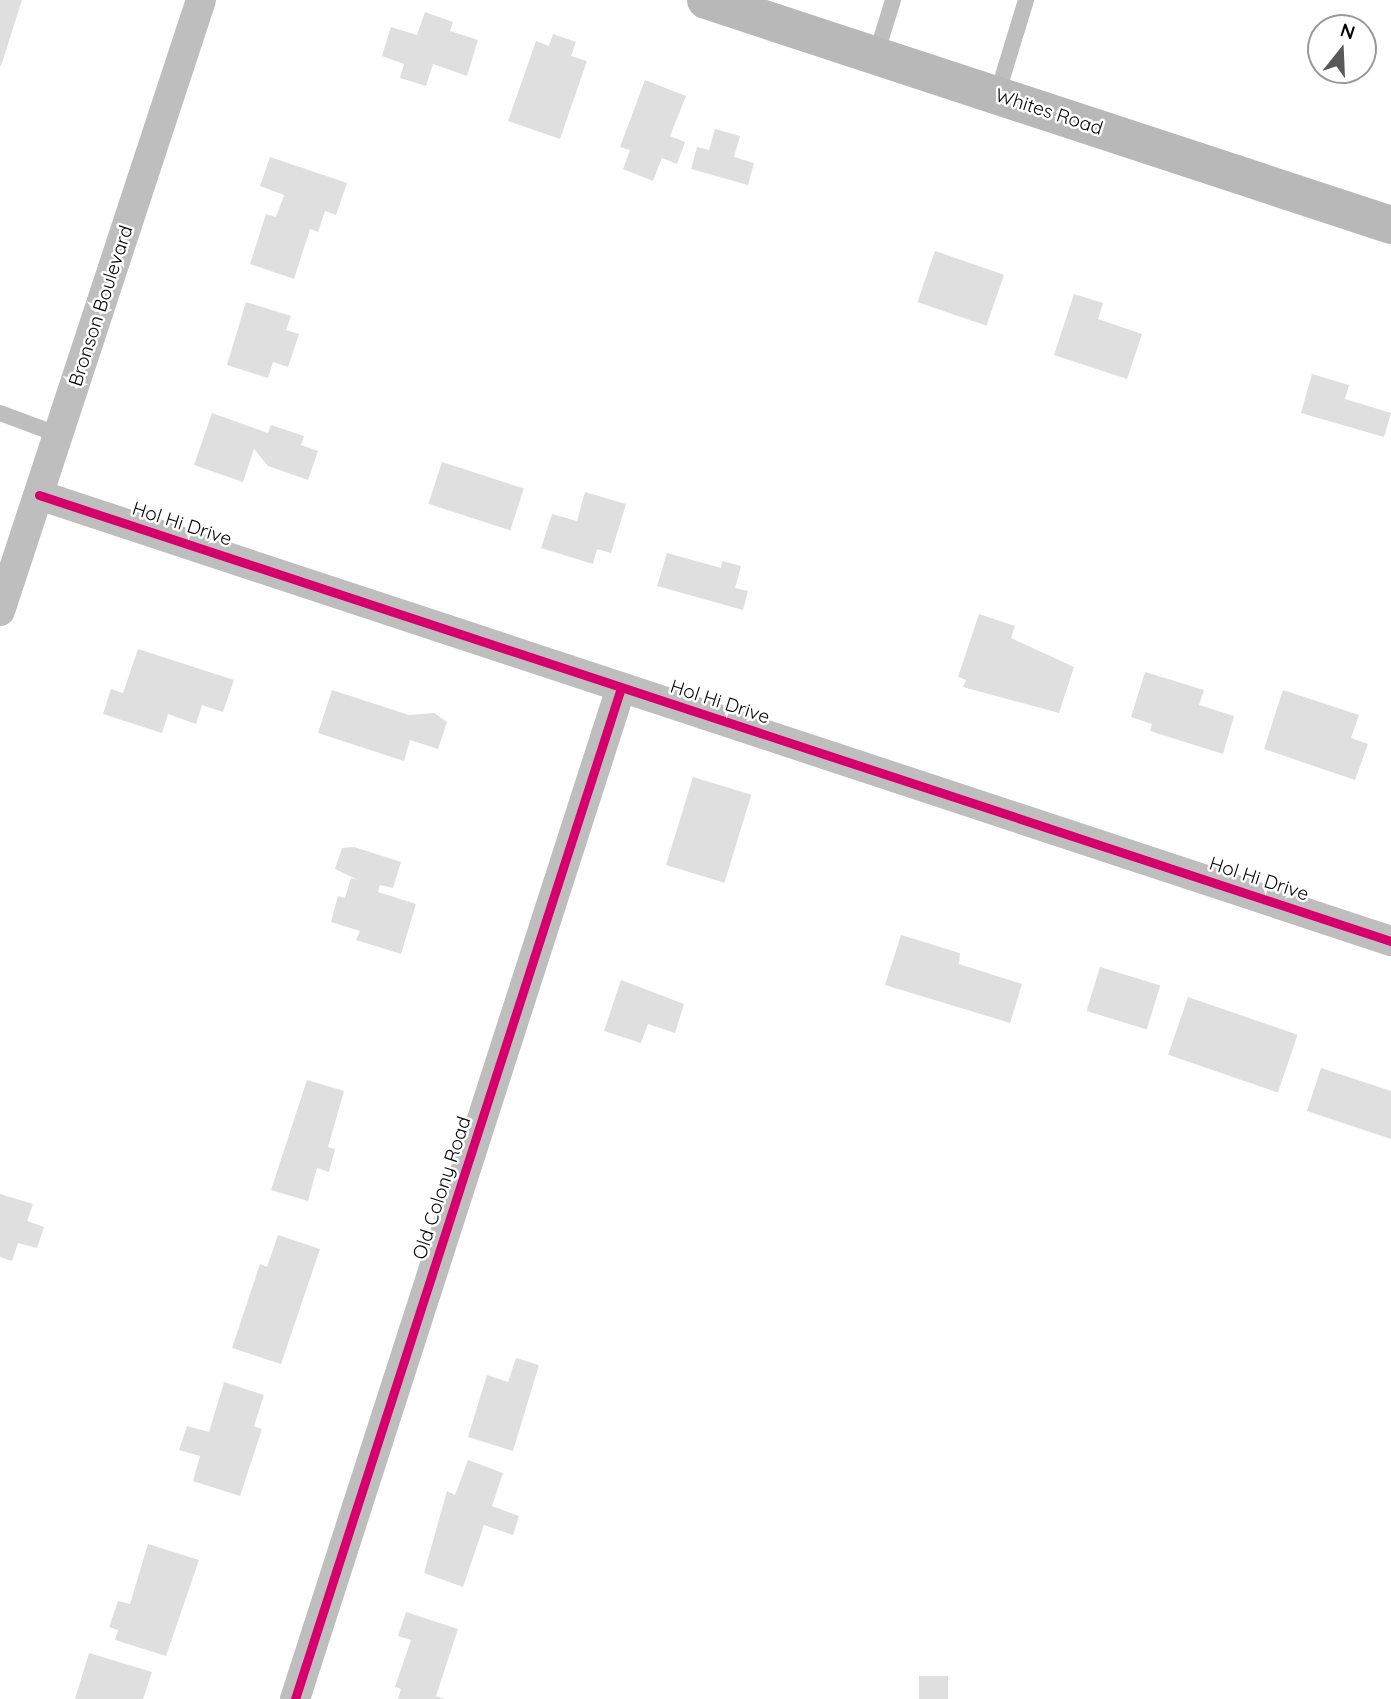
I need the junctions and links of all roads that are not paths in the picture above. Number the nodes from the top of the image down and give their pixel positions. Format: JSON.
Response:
{"nodes":[{"id":1,"x":201,"y":0,"type":"edge"},
{"id":2,"x":706,"y":0,"type":"edge"},
{"id":3,"x":893,"y":0,"type":"edge"},
{"id":4,"x":1026,"y":0,"type":"edge"},
{"id":5,"x":876,"y":55,"type":"junction"},
{"id":6,"x":997,"y":95,"type":"junction"},
{"id":7,"x":1391,"y":225,"type":"edge"},
{"id":8,"x":0,"y":413,"type":"edge"},
{"id":9,"x":58,"y":435,"type":"junction"},
{"id":10,"x":38,"y":495,"type":"junction"},
{"id":11,"x":0,"y":611,"type":"edge"},
{"id":12,"x":621,"y":688,"type":"junction"},
{"id":13,"x":1391,"y":941,"type":"edge"},
{"id":14,"x":295,"y":1699,"type":"edge"}],
"edges":[{"from":1,"to":9,"type":"street","name":"Bronson Boulevard"},
{"from":2,"to":5,"type":"street","name":"Whites Road"},
{"from":3,"to":5,"type":"lane"},
{"from":4,"to":6,"type":"lane"},
{"from":5,"to":6,"type":"street","name":"Whites Road"},
{"from":6,"to":7,"type":"street","name":"Whites Road"},
{"from":8,"to":9,"type":"lane"},
{"from":9,"to":10,"type":"street","name":"Bronson Boulevard"},
{"from":10,"to":11,"type":"street","name":"Bronson Boulevard"},
{"from":10,"to":12,"type":"street","name":"Hol Hi Drive"},
{"from":12,"to":13,"type":"street","name":"Hol Hi Drive"},
{"from":12,"to":14,"type":"street","name":"Old Colony Road"}]}
